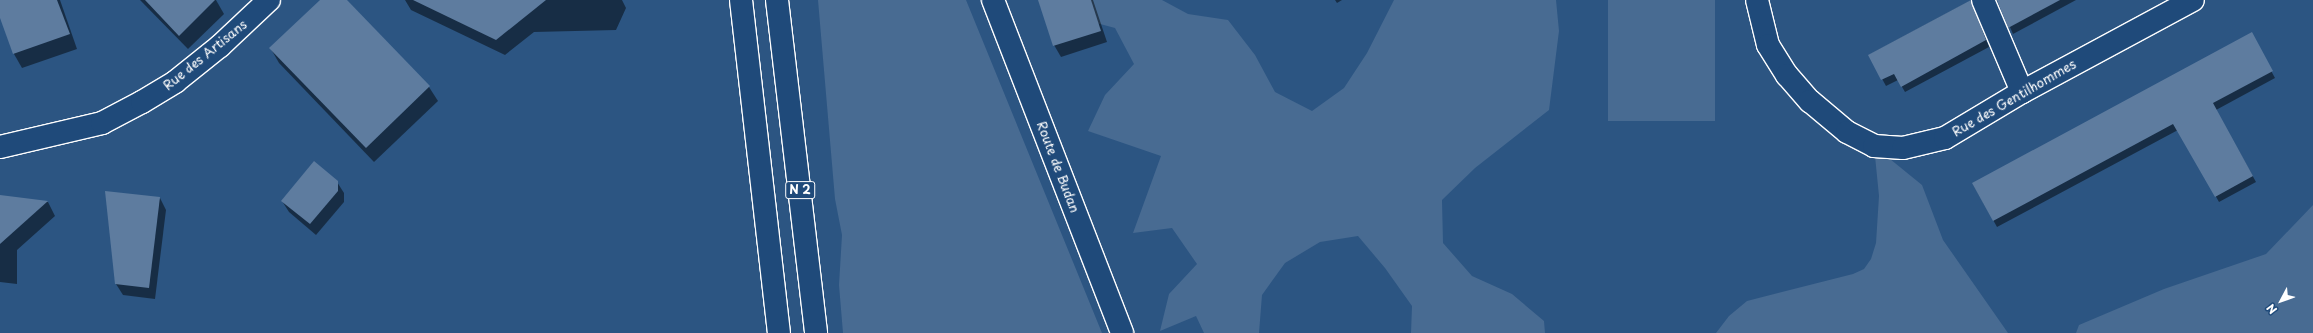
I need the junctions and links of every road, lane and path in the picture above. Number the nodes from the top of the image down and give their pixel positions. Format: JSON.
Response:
{"nodes":[{"id":1,"x":269,"y":0,"type":"edge"},
{"id":2,"x":733,"y":0,"type":"edge"},
{"id":3,"x":741,"y":0,"type":"edge"},
{"id":4,"x":777,"y":0,"type":"edge"},
{"id":5,"x":790,"y":0,"type":"edge"},
{"id":6,"x":994,"y":0,"type":"edge"},
{"id":7,"x":1757,"y":0,"type":"edge"},
{"id":8,"x":1983,"y":0,"type":"edge"},
{"id":9,"x":2193,"y":0,"type":"edge"},
{"id":10,"x":783,"y":47,"type":"junction"},
{"id":11,"x":748,"y":53,"type":"junction"},
{"id":12,"x":2022,"y":92,"type":"junction"},
{"id":13,"x":0,"y":147,"type":"edge"},
{"id":14,"x":779,"y":333,"type":"edge"},
{"id":15,"x":816,"y":333,"type":"edge"},
{"id":16,"x":1122,"y":333,"type":"edge"}],
"edges":[{"from":1,"to":13,"type":"main road","name":"Rue des Artisans"},
{"from":2,"to":11,"type":"main road"},
{"from":3,"to":11,"type":"main road"},
{"from":4,"to":10,"type":"main road","number":"N 2"},
{"from":5,"to":10,"type":"main road"},
{"from":6,"to":16,"type":"main road","name":"Route de Budan"},
{"from":7,"to":12,"type":"main road","name":"Rue des Gentilhommes"},
{"from":8,"to":12,"type":"main road"},
{"from":9,"to":12,"type":"main road","name":"Rue des Gentilhommes"},
{"from":10,"to":15,"type":"main road","number":"N 2"},
{"from":11,"to":14,"type":"main road"}]}
